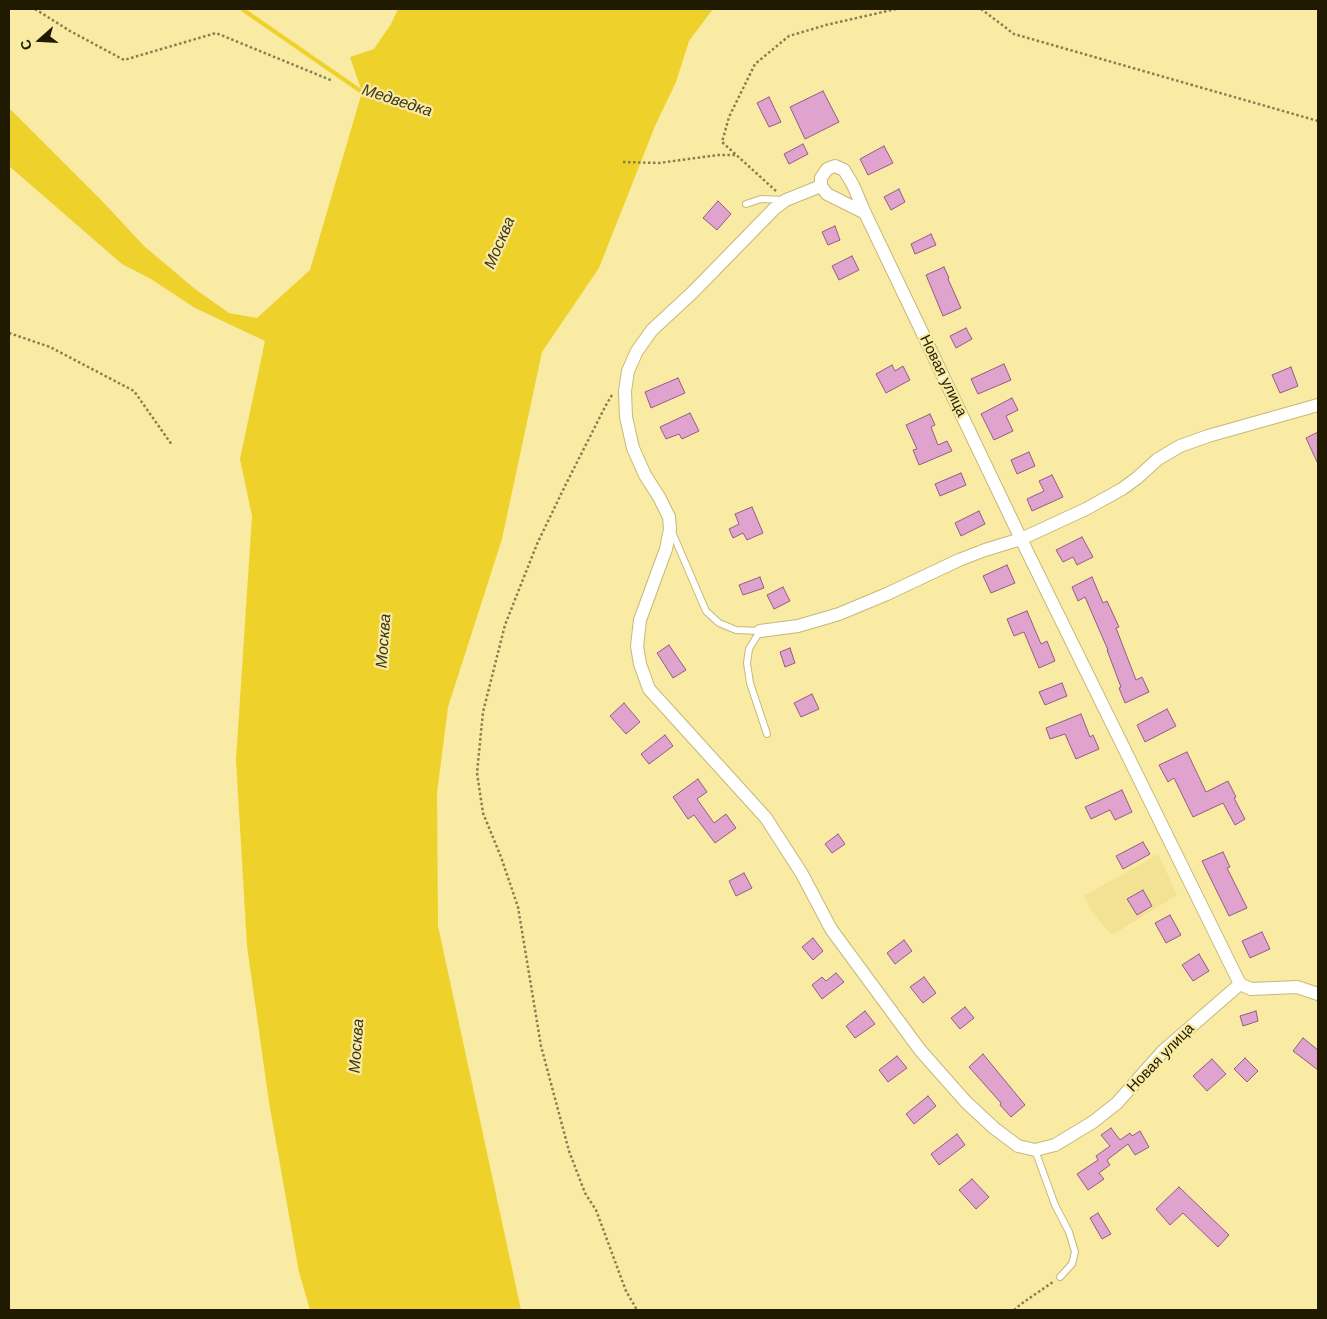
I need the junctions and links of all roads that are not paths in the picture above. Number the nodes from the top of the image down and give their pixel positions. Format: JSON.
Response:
{"nodes":[{"id":1,"x":821,"y":186,"type":"junction"},
{"id":2,"x":786,"y":200,"type":"junction"},
{"id":3,"x":746,"y":204,"type":"dead end"},
{"id":4,"x":865,"y":213,"type":"junction"},
{"id":5,"x":1318,"y":405,"type":"edge"},
{"id":6,"x":670,"y":529,"type":"junction"},
{"id":7,"x":1021,"y":539,"type":"junction"},
{"id":8,"x":760,"y":631,"type":"junction"},
{"id":9,"x":767,"y":734,"type":"dead end"},
{"id":10,"x":1240,"y":984,"type":"junction"},
{"id":11,"x":1318,"y":994,"type":"edge"},
{"id":12,"x":1035,"y":1150,"type":"junction"},
{"id":13,"x":1060,"y":1277,"type":"road end"}],
"edges":[{"from":1,"to":2,"type":"street"},
{"from":1,"to":4,"type":"street"},
{"from":1,"to":4,"type":"street","name":"Новая улица"},
{"from":2,"to":3,"type":"lane"},
{"from":2,"to":6,"type":"street"},
{"from":4,"to":7,"type":"street","name":"Новая улица"},
{"from":5,"to":7,"type":"street"},
{"from":6,"to":8,"type":"lane"},
{"from":6,"to":12,"type":"street"},
{"from":7,"to":8,"type":"street"},
{"from":7,"to":10,"type":"street","name":"Новая улица"},
{"from":8,"to":9,"type":"lane"},
{"from":10,"to":11,"type":"street"},
{"from":10,"to":12,"type":"street","name":"Новая улица"},
{"from":12,"to":13,"type":"lane"}]}
